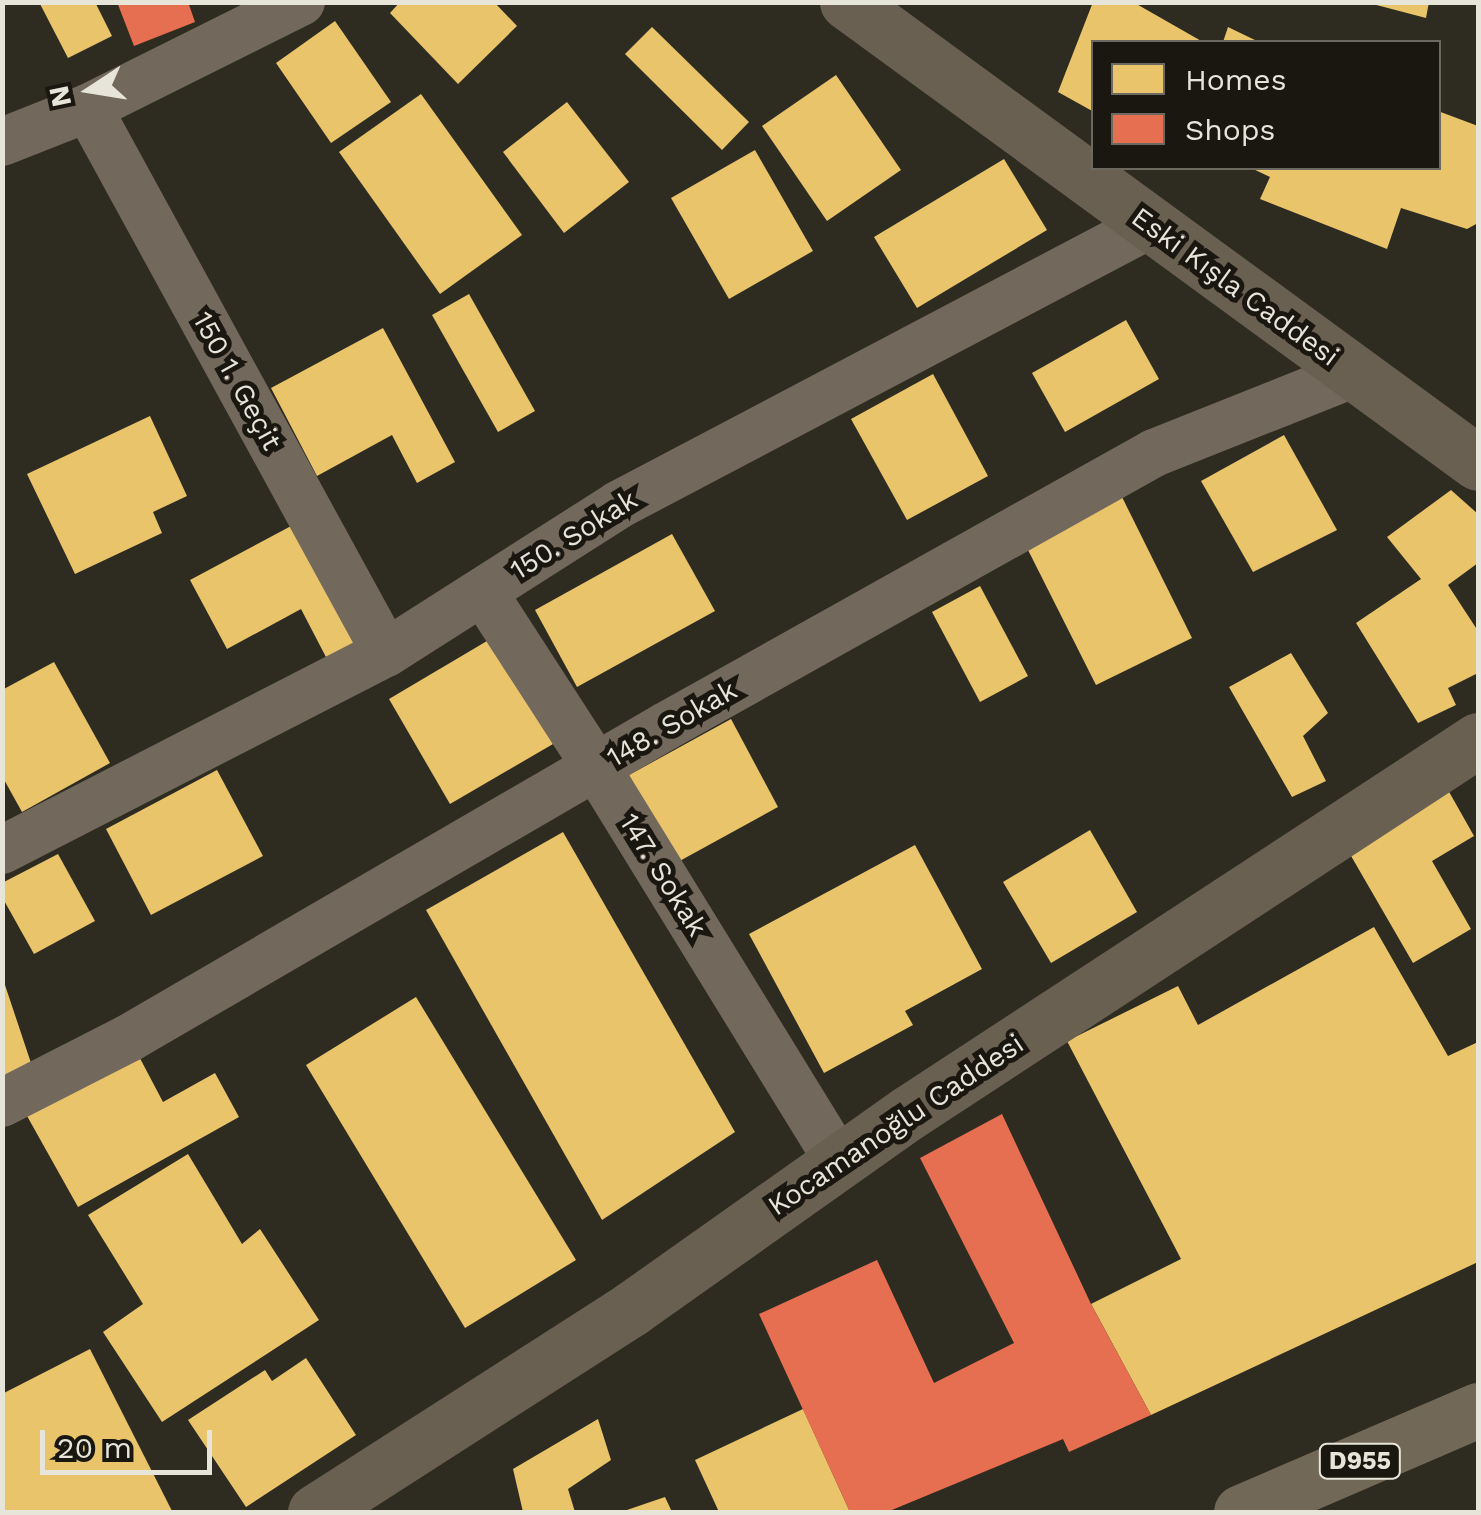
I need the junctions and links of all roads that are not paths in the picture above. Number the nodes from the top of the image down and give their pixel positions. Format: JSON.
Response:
{"nodes":[{"id":1,"x":301,"y":2,"type":"edge"},
{"id":2,"x":847,"y":2,"type":"edge"},
{"id":3,"x":88,"y":108,"type":"junction"},
{"id":4,"x":2,"y":142,"type":"edge"},
{"id":5,"x":1148,"y":225,"type":"junction"},
{"id":6,"x":1355,"y":373,"type":"junction"},
{"id":7,"x":1478,"y":464,"type":"edge"},
{"id":8,"x":482,"y":592,"type":"junction"},
{"id":9,"x":386,"y":653,"type":"junction"},
{"id":10,"x":1478,"y":740,"type":"edge"},
{"id":11,"x":596,"y":766,"type":"junction"},
{"id":12,"x":2,"y":850,"type":"edge"},
{"id":13,"x":2,"y":1103,"type":"edge"},
{"id":14,"x":839,"y":1162,"type":"junction"},
{"id":15,"x":1478,"y":1410,"type":"edge"},
{"id":16,"x":316,"y":1512,"type":"edge"},
{"id":17,"x":1241,"y":1512,"type":"edge"}],
"edges":[{"from":1,"to":3,"type":"street"},
{"from":2,"to":5,"type":"street","name":"Eski Kışla Caddesi"},
{"from":3,"to":4,"type":"street"},
{"from":3,"to":9,"type":"street","name":"150 1. Geçit"},
{"from":5,"to":6,"type":"street","name":"Eski Kışla Caddesi"},
{"from":5,"to":8,"type":"street","name":"150. Sokak"},
{"from":6,"to":7,"type":"street","name":"Eski Kışla Caddesi"},
{"from":6,"to":11,"type":"street","name":"148. Sokak"},
{"from":8,"to":9,"type":"street","name":"150. Sokak"},
{"from":8,"to":11,"type":"street","name":"147. Sokak"},
{"from":9,"to":12,"type":"street","name":"150. Sokak"},
{"from":10,"to":14,"type":"street","name":"Kocamanoğlu Caddesi"},
{"from":11,"to":13,"type":"street","name":"148. Sokak"},
{"from":11,"to":14,"type":"street","name":"147. Sokak"},
{"from":14,"to":16,"type":"street","name":"Kocamanoğlu Caddesi"},
{"from":15,"to":17,"type":"main road","number":"D955"}]}
